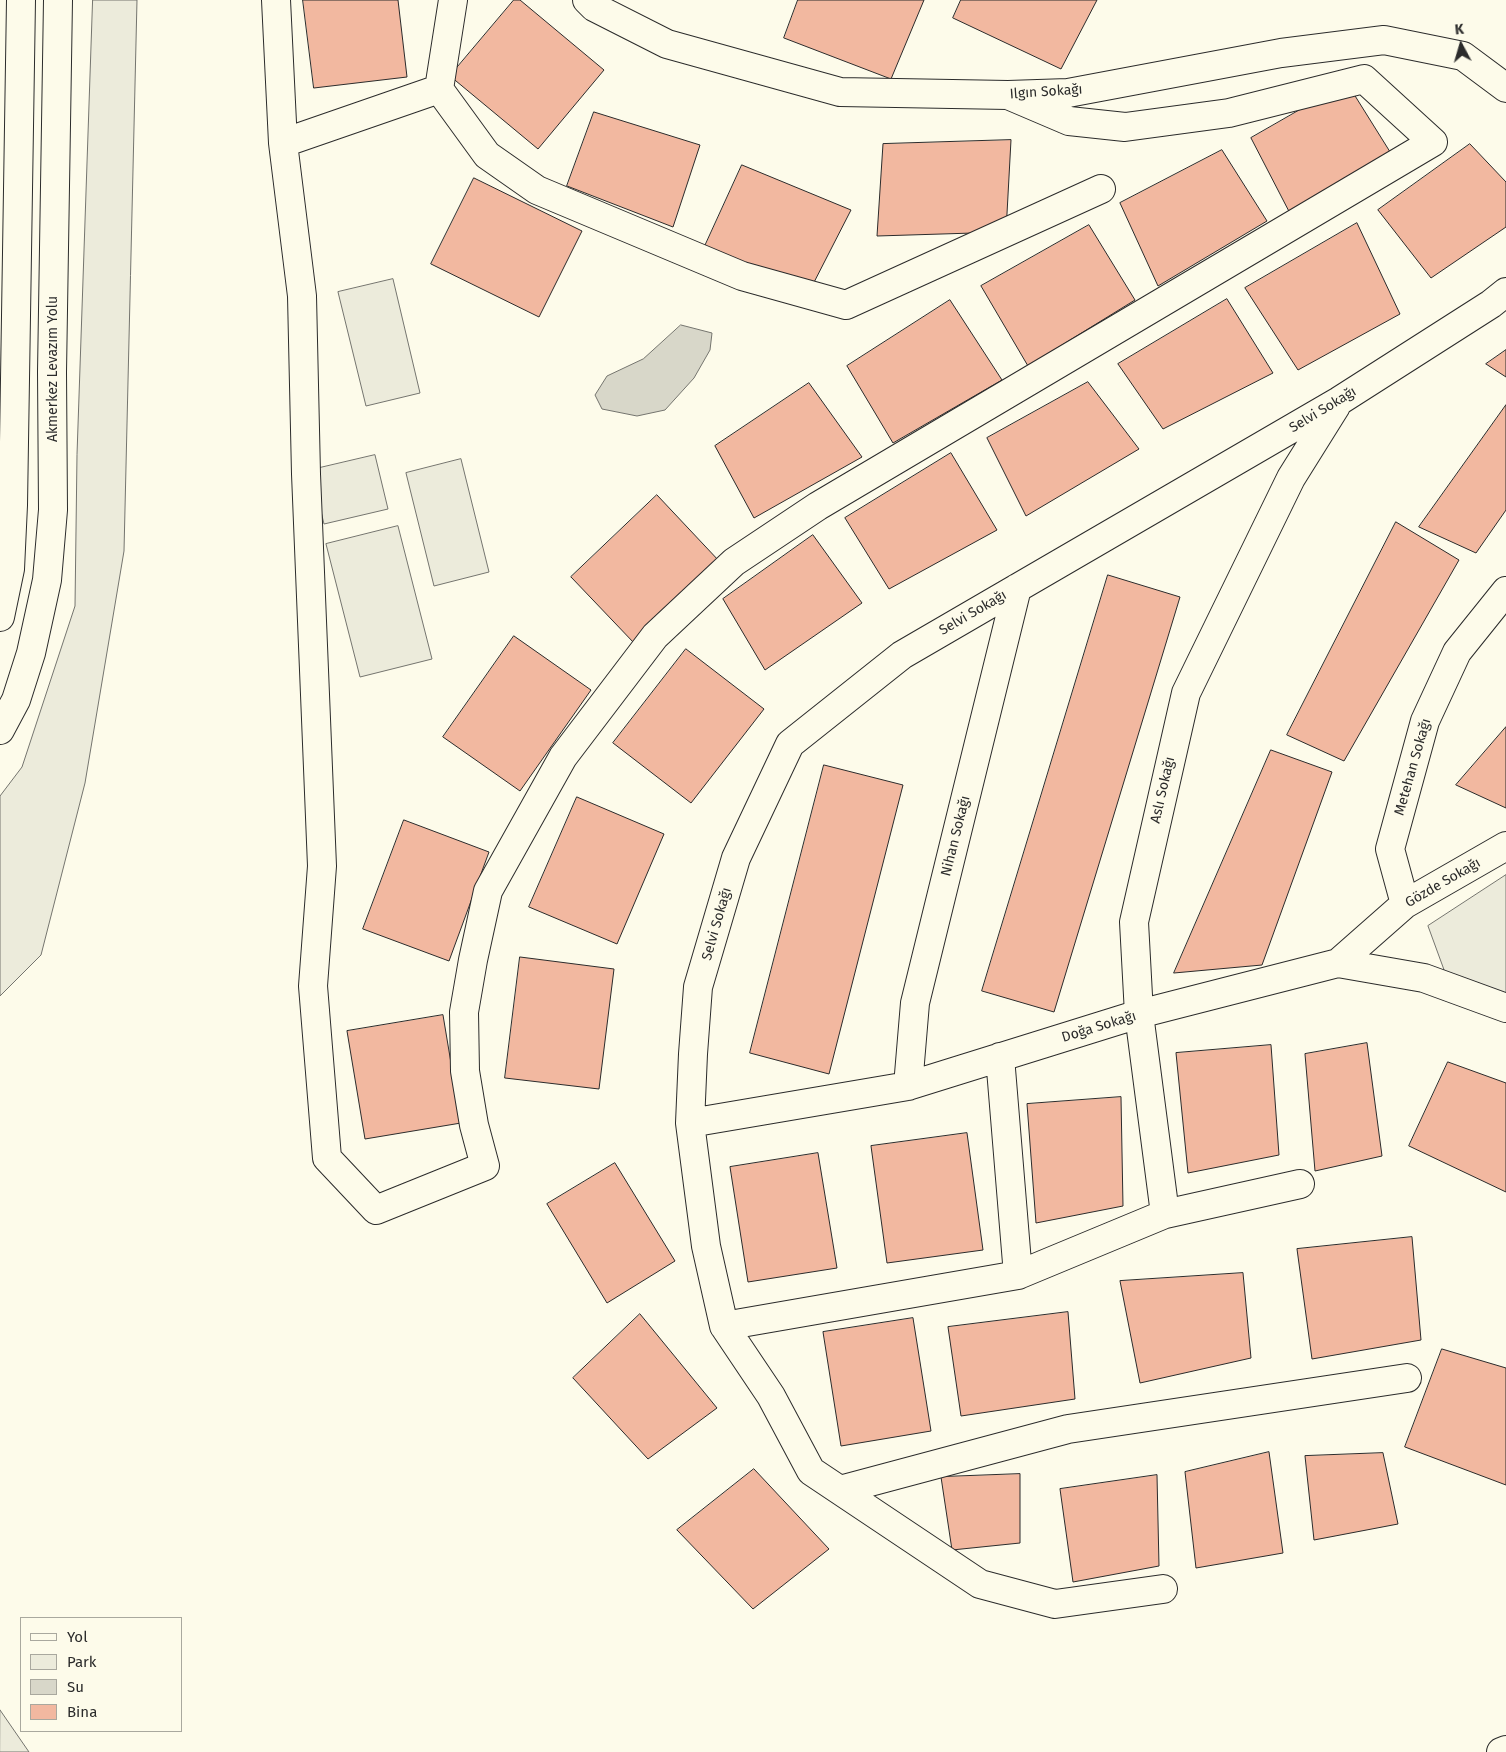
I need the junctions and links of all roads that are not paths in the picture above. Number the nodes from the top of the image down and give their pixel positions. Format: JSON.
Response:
{"nodes":[{"id":1,"x":21,"y":0,"type":"edge"},
{"id":2,"x":58,"y":0,"type":"edge"},
{"id":3,"x":276,"y":0,"type":"edge"},
{"id":4,"x":453,"y":0,"type":"edge"},
{"id":5,"x":587,"y":0,"type":"edge"},
{"id":6,"x":1506,"y":88,"type":"edge"},
{"id":7,"x":439,"y":89,"type":"junction"},
{"id":8,"x":1008,"y":95,"type":"junction"},
{"id":9,"x":283,"y":143,"type":"junction"},
{"id":10,"x":1101,"y":189,"type":"dead end"},
{"id":11,"x":1506,"y":292,"type":"edge"},
{"id":12,"x":1339,"y":401,"type":"junction"},
{"id":13,"x":1017,"y":588,"type":"junction"},
{"id":14,"x":1506,"y":591,"type":"edge"},
{"id":15,"x":0,"y":617,"type":"edge"},
{"id":16,"x":0,"y":730,"type":"edge"},
{"id":17,"x":1506,"y":846,"type":"edge"},
{"id":18,"x":1405,"y":904,"type":"junction"},
{"id":19,"x":1338,"y":963,"type":"junction"},
{"id":20,"x":1506,"y":1008,"type":"edge"},
{"id":21,"x":1139,"y":1014,"type":"junction"},
{"id":22,"x":1000,"y":1057,"type":"junction"},
{"id":23,"x":908,"y":1086,"type":"junction"},
{"id":24,"x":690,"y":1123,"type":"junction"},
{"id":25,"x":1300,"y":1184,"type":"dead end"},
{"id":26,"x":1165,"y":1214,"type":"junction"},
{"id":27,"x":1018,"y":1275,"type":"junction"},
{"id":28,"x":724,"y":1326,"type":"junction"},
{"id":29,"x":1407,"y":1378,"type":"dead end"},
{"id":30,"x":840,"y":1490,"type":"junction"},
{"id":31,"x":1163,"y":1588,"type":"dead end"},
{"id":32,"x":1506,"y":1750,"type":"edge"},
{"id":33,"x":1501,"y":1752,"type":"edge"}],
"edges":[{"from":1,"to":15,"type":"street"},
{"from":2,"to":16,"type":"street","name":"Akmerkez Levazım Yolu"},
{"from":3,"to":9,"type":"street"},
{"from":4,"to":7,"type":"street"},
{"from":5,"to":8,"type":"street","name":"Ilgın Sokağı"},
{"from":6,"to":8,"type":"street","name":"Ilgın Sokağı"},
{"from":7,"to":9,"type":"street"},
{"from":7,"to":10,"type":"street"},
{"from":8,"to":9,"type":"street"},
{"from":11,"to":12,"type":"street","name":"Selvi Sokağı"},
{"from":12,"to":13,"type":"street","name":"Selvi Sokağı"},
{"from":12,"to":21,"type":"street","name":"Aslı Sokağı"},
{"from":13,"to":23,"type":"street","name":"Nihan Sokağı"},
{"from":13,"to":24,"type":"street","name":"Selvi Sokağı"},
{"from":14,"to":18,"type":"street","name":"Metehan Sokağı"},
{"from":17,"to":18,"type":"street","name":"Gözde Sokağı"},
{"from":18,"to":19,"type":"street","name":"Gözde Sokağı"},
{"from":19,"to":20,"type":"street","name":"Doğa Sokağı"},
{"from":19,"to":21,"type":"street","name":"Doğa Sokağı"},
{"from":21,"to":22,"type":"street","name":"Doğa Sokağı"},
{"from":21,"to":26,"type":"street","name":"Aslı Sokağı"},
{"from":22,"to":23,"type":"street","name":"Doğa Sokağı"},
{"from":22,"to":27,"type":"street"},
{"from":23,"to":24,"type":"street","name":"Doğa Sokağı"},
{"from":24,"to":28,"type":"street","name":"Selvi Sokağı"},
{"from":25,"to":26,"type":"street"},
{"from":26,"to":27,"type":"street"},
{"from":27,"to":28,"type":"street"},
{"from":28,"to":30,"type":"street"},
{"from":29,"to":30,"type":"street"},
{"from":30,"to":31,"type":"street"},
{"from":32,"to":33,"type":"street"}]}
